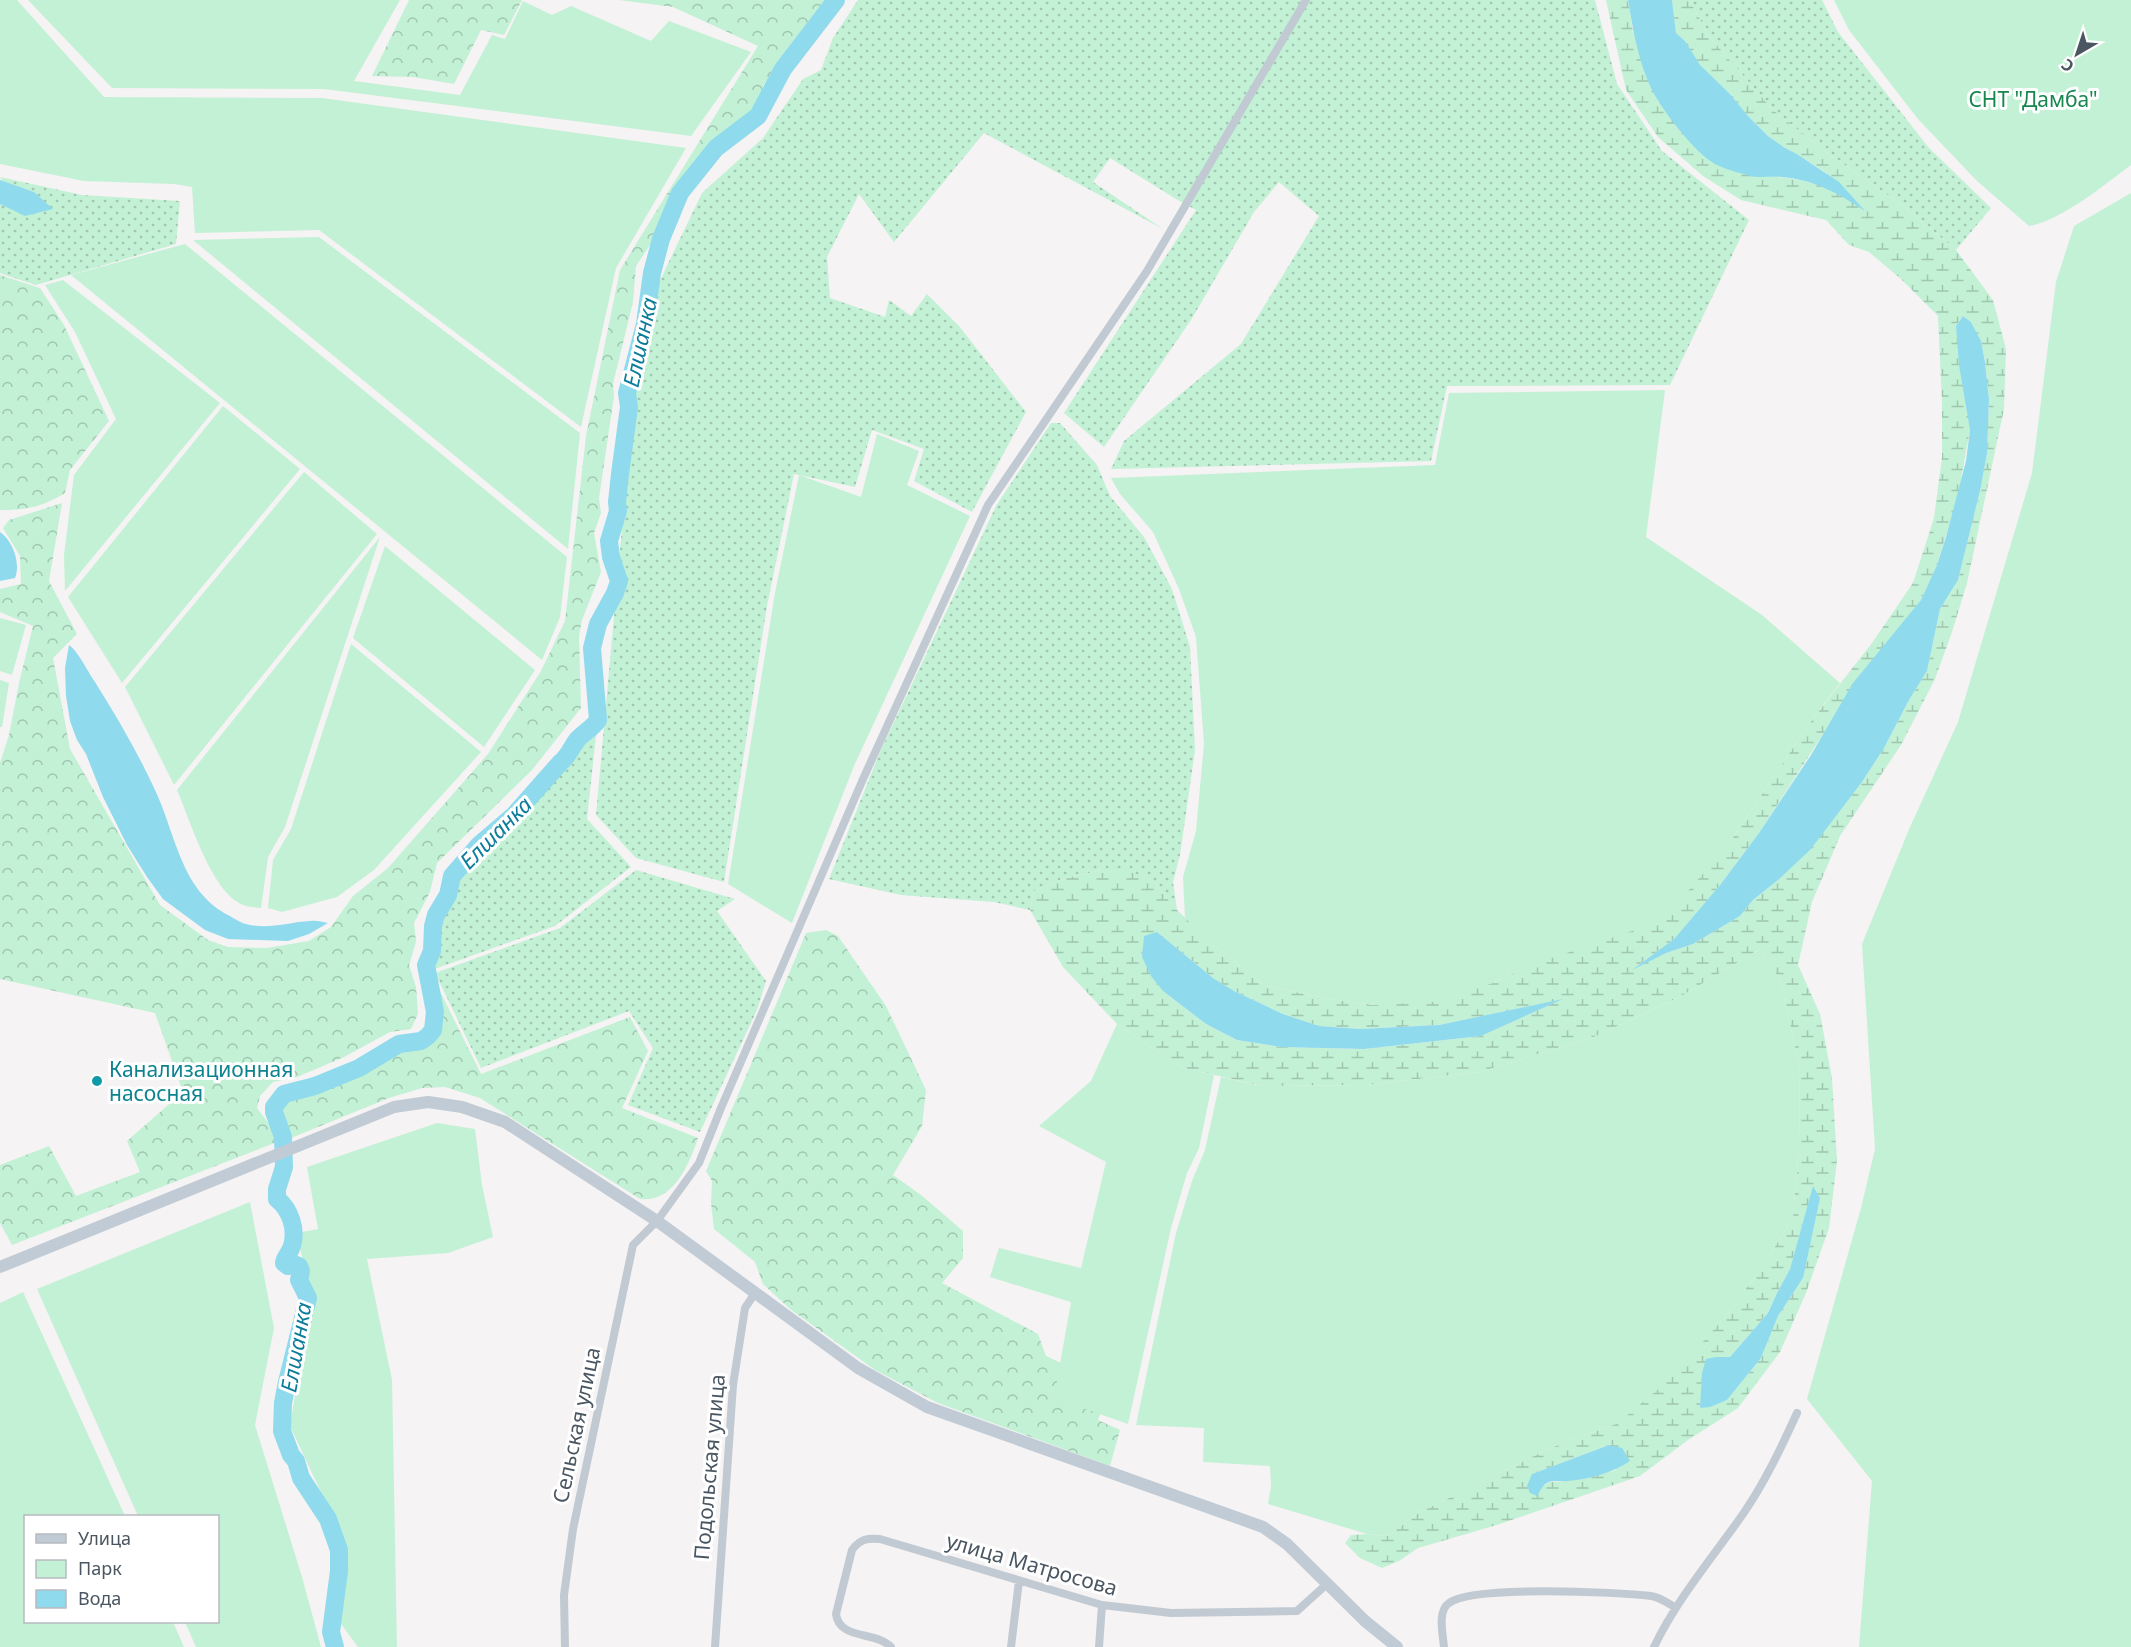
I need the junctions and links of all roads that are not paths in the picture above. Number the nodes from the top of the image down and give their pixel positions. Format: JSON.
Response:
{"nodes":[{"id":1,"x":1306,"y":0,"type":"edge"},
{"id":2,"x":657,"y":1221,"type":"junction"},
{"id":3,"x":0,"y":1267,"type":"edge"},
{"id":4,"x":755,"y":1293,"type":"junction"},
{"id":5,"x":1797,"y":1413,"type":"dead end"},
{"id":6,"x":1019,"y":1581,"type":"junction"},
{"id":7,"x":1328,"y":1583,"type":"junction"},
{"id":8,"x":1102,"y":1605,"type":"junction"},
{"id":9,"x":1676,"y":1608,"type":"junction"},
{"id":10,"x":565,"y":1647,"type":"edge"},
{"id":11,"x":715,"y":1647,"type":"edge"},
{"id":12,"x":891,"y":1647,"type":"edge"},
{"id":13,"x":1011,"y":1647,"type":"edge"},
{"id":14,"x":1099,"y":1647,"type":"edge"},
{"id":15,"x":1397,"y":1647,"type":"edge"},
{"id":16,"x":1444,"y":1647,"type":"edge"},
{"id":17,"x":1654,"y":1647,"type":"edge"}],
"edges":[{"from":1,"to":2,"type":"street","name":"Сельская улица"},
{"from":2,"to":3,"type":"main road"},
{"from":2,"to":4,"type":"main road"},
{"from":2,"to":10,"type":"street","name":"Сельская улица"},
{"from":4,"to":7,"type":"main road"},
{"from":4,"to":11,"type":"street","name":"Подольская улица"},
{"from":5,"to":9,"type":"street"},
{"from":6,"to":8,"type":"street","name":"улица Матросова"},
{"from":6,"to":12,"type":"street","name":"улица Матросова"},
{"from":6,"to":13,"type":"street"},
{"from":7,"to":8,"type":"street","name":"улица Матросова"},
{"from":7,"to":15,"type":"main road"},
{"from":8,"to":14,"type":"street"},
{"from":9,"to":16,"type":"street"},
{"from":9,"to":17,"type":"street"}]}
